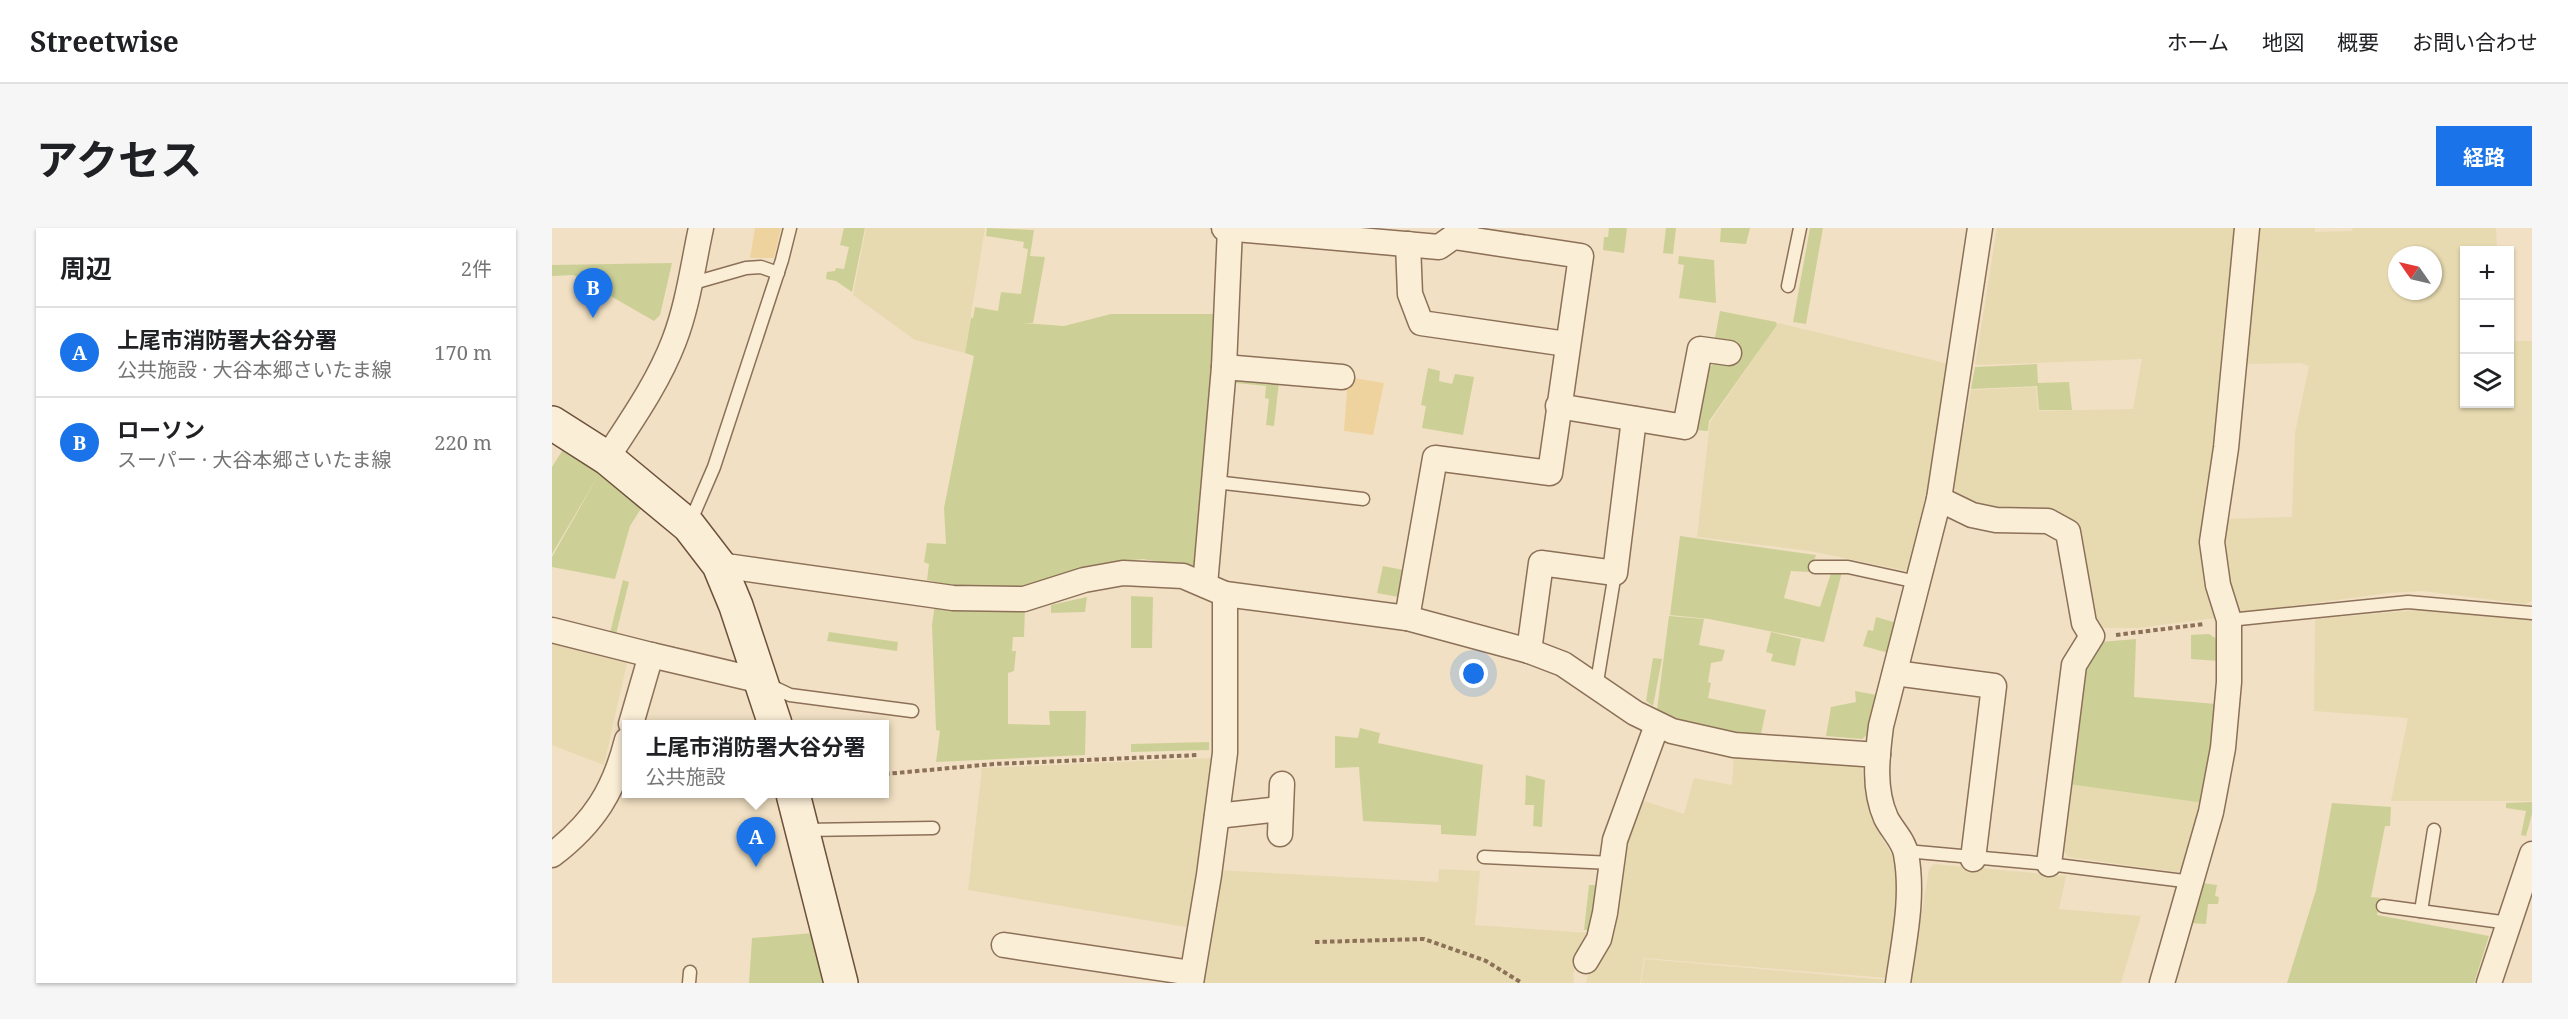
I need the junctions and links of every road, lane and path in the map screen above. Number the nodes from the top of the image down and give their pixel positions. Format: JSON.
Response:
{"nodes":[{"id":1,"x":701,"y":228,"type":"edge"},
{"id":2,"x":790,"y":228,"type":"edge"},
{"id":3,"x":1224,"y":228,"type":"edge"},
{"id":4,"x":1230,"y":228,"type":"edge"},
{"id":5,"x":1800,"y":228,"type":"edge"},
{"id":6,"x":1980,"y":228,"type":"edge"},
{"id":7,"x":2247,"y":228,"type":"edge"},
{"id":8,"x":1460,"y":233,"type":"edge"},
{"id":9,"x":1408,"y":244,"type":"junction"},
{"id":10,"x":778,"y":273,"type":"junction"},
{"id":11,"x":690,"y":284,"type":"junction"},
{"id":12,"x":1788,"y":286,"type":"dead end"},
{"id":13,"x":1568,"y":344,"type":"junction"},
{"id":14,"x":1729,"y":353,"type":"dead end"},
{"id":15,"x":1224,"y":367,"type":"junction"},
{"id":16,"x":1342,"y":377,"type":"dead end"},
{"id":17,"x":1558,"y":406,"type":"junction"},
{"id":18,"x":1634,"y":419,"type":"junction"},
{"id":19,"x":552,"y":423,"type":"edge"},
{"id":20,"x":607,"y":458,"type":"junction"},
{"id":21,"x":1215,"y":482,"type":"junction"},
{"id":22,"x":1363,"y":499,"type":"dead end"},
{"id":23,"x":1939,"y":499,"type":"junction"},
{"id":24,"x":689,"y":526,"type":"junction"},
{"id":25,"x":719,"y":565,"type":"junction"},
{"id":26,"x":1815,"y":567,"type":"dead end"},
{"id":27,"x":1615,"y":573,"type":"junction"},
{"id":28,"x":1917,"y":582,"type":"junction"},
{"id":29,"x":1215,"y":589,"type":"junction"},
{"id":30,"x":2532,"y":613,"type":"edge"},
{"id":31,"x":1407,"y":618,"type":"junction"},
{"id":32,"x":2229,"y":620,"type":"junction"},
{"id":33,"x":552,"y":630,"type":"edge"},
{"id":34,"x":2092,"y":636,"type":"junction"},
{"id":35,"x":1529,"y":651,"type":"junction"},
{"id":36,"x":651,"y":655,"type":"junction"},
{"id":37,"x":1895,"y":673,"type":"junction"},
{"id":38,"x":762,"y":681,"type":"junction"},
{"id":39,"x":1596,"y":688,"type":"junction"},
{"id":40,"x":912,"y":711,"type":"dead end"},
{"id":41,"x":632,"y":720,"type":"edge"},
{"id":42,"x":774,"y":720,"type":"edge"},
{"id":43,"x":1657,"y":725,"type":"junction"},
{"id":44,"x":1225,"y":753,"type":"junction"},
{"id":45,"x":622,"y":755,"type":"edge"},
{"id":46,"x":1878,"y":755,"type":"junction"},
{"id":47,"x":889,"y":774,"type":"edge"},
{"id":48,"x":1282,"y":784,"type":"dead end"},
{"id":49,"x":794,"y":798,"type":"edge"},
{"id":50,"x":1280,"y":809,"type":"junction"},
{"id":51,"x":1217,"y":816,"type":"junction"},
{"id":52,"x":933,"y":828,"type":"dead end"},
{"id":53,"x":803,"y":830,"type":"junction"},
{"id":54,"x":2434,"y":830,"type":"dead end"},
{"id":55,"x":1280,"y":834,"type":"dead end"},
{"id":56,"x":1906,"y":851,"type":"junction"},
{"id":57,"x":2532,"y":854,"type":"edge"},
{"id":58,"x":552,"y":855,"type":"edge"},
{"id":59,"x":1484,"y":857,"type":"dead end"},
{"id":60,"x":1973,"y":859,"type":"junction"},
{"id":61,"x":1612,"y":863,"type":"junction"},
{"id":62,"x":2049,"y":864,"type":"junction"},
{"id":63,"x":2192,"y":882,"type":"junction"},
{"id":64,"x":2383,"y":906,"type":"dead end"},
{"id":65,"x":2421,"y":911,"type":"junction"},
{"id":66,"x":2509,"y":923,"type":"junction"},
{"id":67,"x":1315,"y":942,"type":"dead end"},
{"id":68,"x":1004,"y":945,"type":"dead end"},
{"id":69,"x":1586,"y":961,"type":"dead end"},
{"id":70,"x":1192,"y":978,"type":"edge"},
{"id":71,"x":841,"y":983,"type":"edge"},
{"id":72,"x":1522,"y":983,"type":"edge"},
{"id":73,"x":1898,"y":983,"type":"edge"},
{"id":74,"x":2162,"y":983,"type":"edge"},
{"id":75,"x":2489,"y":983,"type":"edge"}],
"edges":[{"from":1,"to":11,"type":"street"},
{"from":2,"to":10,"type":"lane"},
{"from":3,"to":4,"type":"street"},
{"from":4,"to":9,"type":"street"},
{"from":4,"to":15,"type":"street"},
{"from":5,"to":12,"type":"lane"},
{"from":6,"to":23,"type":"street"},
{"from":7,"to":32,"type":"street"},
{"from":8,"to":9,"type":"street"},
{"from":8,"to":13,"type":"street"},
{"from":9,"to":13,"type":"street"},
{"from":10,"to":11,"type":"lane"},
{"from":10,"to":24,"type":"lane"},
{"from":11,"to":20,"type":"street"},
{"from":13,"to":17,"type":"street"},
{"from":14,"to":18,"type":"street"},
{"from":15,"to":16,"type":"street"},
{"from":15,"to":21,"type":"street"},
{"from":17,"to":18,"type":"street"},
{"from":17,"to":31,"type":"street"},
{"from":18,"to":27,"type":"street"},
{"from":19,"to":20,"type":"main road"},
{"from":20,"to":24,"type":"main road"},
{"from":21,"to":22,"type":"lane"},
{"from":21,"to":29,"type":"street"},
{"from":23,"to":28,"type":"street"},
{"from":23,"to":34,"type":"street"},
{"from":24,"to":25,"type":"main road"},
{"from":25,"to":29,"type":"street"},
{"from":25,"to":38,"type":"main road"},
{"from":26,"to":28,"type":"lane"},
{"from":27,"to":35,"type":"street"},
{"from":27,"to":39,"type":"lane"},
{"from":28,"to":37,"type":"street"},
{"from":29,"to":31,"type":"street"},
{"from":29,"to":44,"type":"street"},
{"from":30,"to":32,"type":"lane"},
{"from":31,"to":35,"type":"street"},
{"from":32,"to":34,"type":"path"},
{"from":32,"to":63,"type":"street"},
{"from":33,"to":36,"type":"street"},
{"from":34,"to":62,"type":"street"},
{"from":35,"to":39,"type":"street"},
{"from":36,"to":38,"type":"street"},
{"from":36,"to":41,"type":"street"},
{"from":37,"to":46,"type":"street"},
{"from":37,"to":60,"type":"street"},
{"from":38,"to":40,"type":"lane"},
{"from":38,"to":42,"type":"main road"},
{"from":39,"to":43,"type":"street"},
{"from":43,"to":46,"type":"street"},
{"from":43,"to":61,"type":"street"},
{"from":44,"to":47,"type":"path"},
{"from":44,"to":51,"type":"street"},
{"from":45,"to":58,"type":"street"},
{"from":46,"to":56,"type":"street"},
{"from":48,"to":50,"type":"street"},
{"from":49,"to":53,"type":"main road"},
{"from":50,"to":51,"type":"street"},
{"from":50,"to":55,"type":"street"},
{"from":51,"to":70,"type":"street"},
{"from":52,"to":53,"type":"lane"},
{"from":53,"to":71,"type":"main road"},
{"from":54,"to":65,"type":"lane"},
{"from":56,"to":60,"type":"lane"},
{"from":56,"to":73,"type":"street"},
{"from":57,"to":66,"type":"street"},
{"from":59,"to":61,"type":"lane"},
{"from":60,"to":62,"type":"lane"},
{"from":61,"to":69,"type":"street"},
{"from":62,"to":63,"type":"lane"},
{"from":63,"to":74,"type":"street"},
{"from":64,"to":65,"type":"lane"},
{"from":65,"to":66,"type":"lane"},
{"from":66,"to":75,"type":"street"},
{"from":67,"to":72,"type":"path"},
{"from":68,"to":70,"type":"street"}]}
